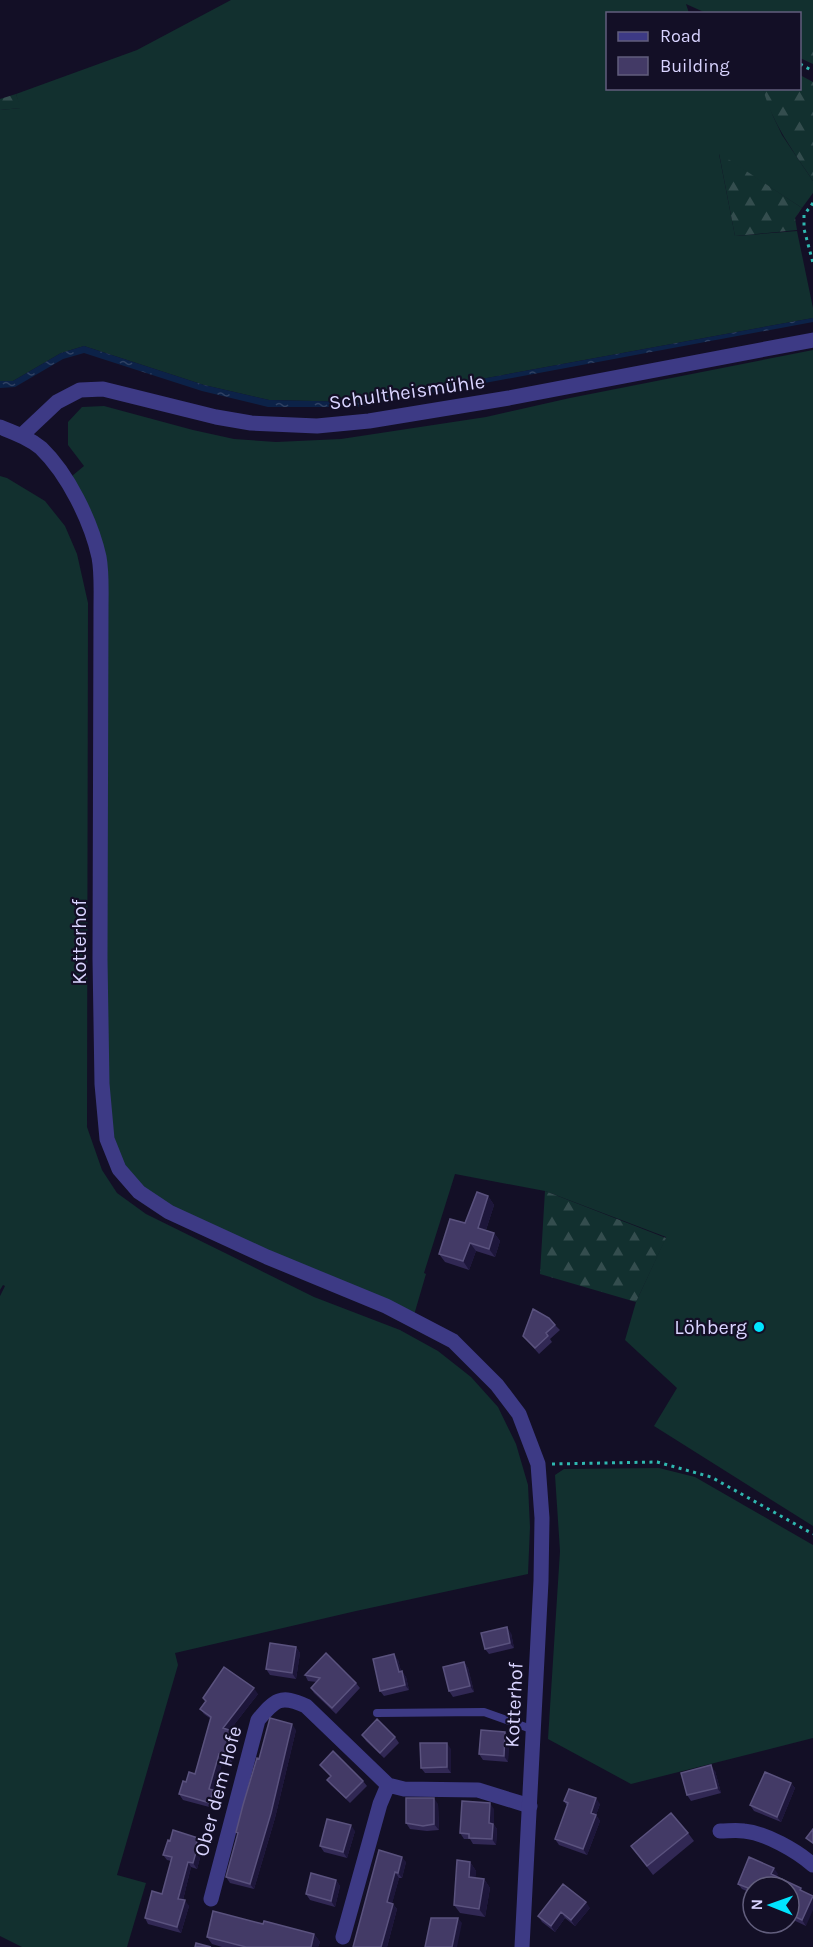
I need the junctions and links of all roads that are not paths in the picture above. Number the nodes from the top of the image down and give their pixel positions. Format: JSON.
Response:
{"nodes":[{"id":1,"x":813,"y":340,"type":"edge"},
{"id":2,"x":0,"y":427,"type":"edge"},
{"id":3,"x":22,"y":435,"type":"junction"},
{"id":4,"x":377,"y":1713,"type":"dead end"},
{"id":5,"x":534,"y":1730,"type":"junction"},
{"id":6,"x":388,"y":1785,"type":"junction"},
{"id":7,"x":530,"y":1806,"type":"junction"},
{"id":8,"x":720,"y":1831,"type":"dead end"},
{"id":9,"x":813,"y":1865,"type":"edge"},
{"id":10,"x":211,"y":1899,"type":"dead end"},
{"id":11,"x":343,"y":1937,"type":"dead end"},
{"id":12,"x":522,"y":1947,"type":"edge"}],
"edges":[{"from":1,"to":3,"type":"street","name":"Schultheismühle"},
{"from":2,"to":3,"type":"street","name":"Kotterhof"},
{"from":3,"to":5,"type":"street","name":"Kotterhof"},
{"from":4,"to":5,"type":"lane"},
{"from":5,"to":7,"type":"street","name":"Kotterhof"},
{"from":6,"to":7,"type":"street"},
{"from":6,"to":10,"type":"street","name":"Ober dem Hofe"},
{"from":6,"to":11,"type":"street"},
{"from":7,"to":12,"type":"street","name":"Kotterhof"},
{"from":8,"to":9,"type":"street"}]}
